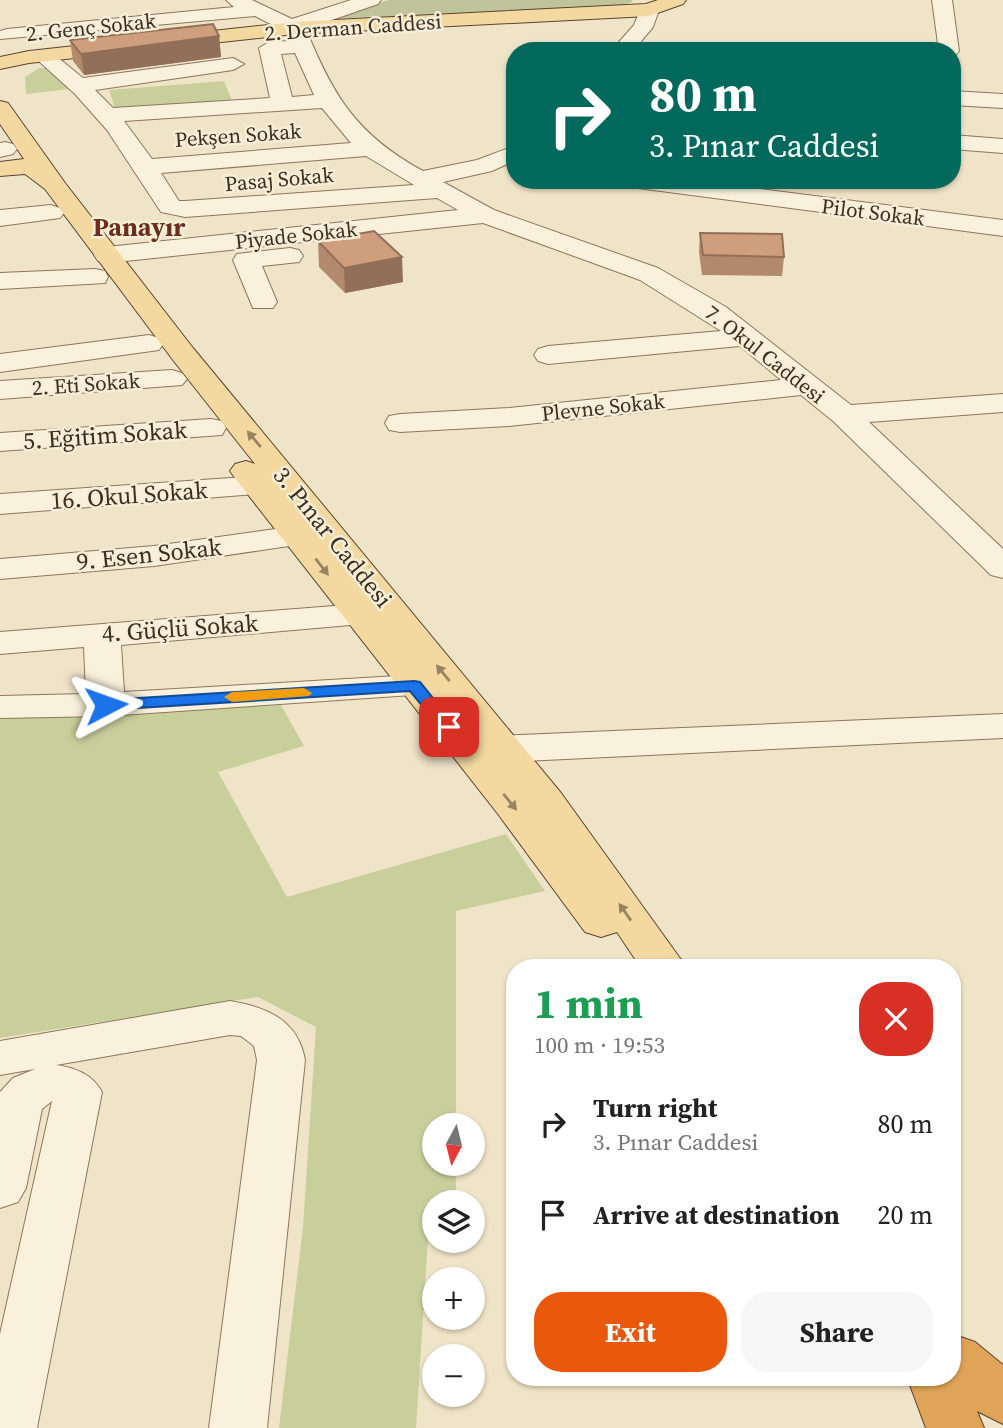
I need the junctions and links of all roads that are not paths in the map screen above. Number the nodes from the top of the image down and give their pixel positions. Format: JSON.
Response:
{"nodes":[{"id":1,"x":132,"y":0,"type":"edge"},
{"id":2,"x":236,"y":0,"type":"edge"},
{"id":3,"x":371,"y":0,"type":"edge"},
{"id":4,"x":676,"y":0,"type":"edge"},
{"id":5,"x":942,"y":0,"type":"edge"},
{"id":6,"x":64,"y":9,"type":"dead end"},
{"id":7,"x":259,"y":10,"type":"junction"},
{"id":8,"x":649,"y":10,"type":"junction"},
{"id":9,"x":169,"y":19,"type":"junction"},
{"id":10,"x":78,"y":27,"type":"junction"},
{"id":11,"x":221,"y":37,"type":"junction"},
{"id":12,"x":299,"y":37,"type":"junction"},
{"id":13,"x":629,"y":42,"type":"edge"},
{"id":14,"x":948,"y":42,"type":"edge"},
{"id":15,"x":2,"y":52,"type":"edge"},
{"id":16,"x":37,"y":56,"type":"junction"},
{"id":17,"x":233,"y":64,"type":"junction"},
{"id":18,"x":82,"y":85,"type":"junction"},
{"id":19,"x":961,"y":99,"type":"edge"},
{"id":20,"x":328,"y":101,"type":"junction"},
{"id":21,"x":1003,"y":102,"type":"edge"},
{"id":22,"x":283,"y":104,"type":"junction"},
{"id":23,"x":243,"y":106,"type":"junction"},
{"id":24,"x":0,"y":108,"type":"edge"},
{"id":25,"x":108,"y":115,"type":"junction"},
{"id":26,"x":345,"y":127,"type":"junction"},
{"id":27,"x":318,"y":129,"type":"dead end"},
{"id":28,"x":158,"y":140,"type":"dead end"},
{"id":29,"x":131,"y":142,"type":"junction"},
{"id":30,"x":961,"y":143,"type":"edge"},
{"id":31,"x":1003,"y":146,"type":"edge"},
{"id":32,"x":368,"y":149,"type":"junction"},
{"id":33,"x":506,"y":156,"type":"edge"},
{"id":34,"x":12,"y":161,"type":"edge"},
{"id":35,"x":484,"y":166,"type":"junction"},
{"id":36,"x":146,"y":167,"type":"junction"},
{"id":37,"x":506,"y":167,"type":"edge"},
{"id":38,"x":419,"y":179,"type":"junction"},
{"id":39,"x":750,"y":189,"type":"edge"},
{"id":40,"x":834,"y":189,"type":"edge"},
{"id":41,"x":160,"y":190,"type":"junction"},
{"id":42,"x":53,"y":201,"type":"junction"},
{"id":43,"x":833,"y":207,"type":"junction"},
{"id":44,"x":485,"y":215,"type":"junction"},
{"id":45,"x":0,"y":218,"type":"edge"},
{"id":46,"x":513,"y":225,"type":"junction"},
{"id":47,"x":1003,"y":228,"type":"edge"},
{"id":48,"x":101,"y":266,"type":"junction"},
{"id":49,"x":0,"y":281,"type":"edge"},
{"id":50,"x":263,"y":302,"type":"dead end"},
{"id":51,"x":746,"y":337,"type":"junction"},
{"id":52,"x":149,"y":344,"type":"junction"},
{"id":53,"x":548,"y":355,"type":"dead end"},
{"id":54,"x":0,"y":363,"type":"edge"},
{"id":55,"x":172,"y":379,"type":"junction"},
{"id":56,"x":805,"y":386,"type":"junction"},
{"id":57,"x":0,"y":390,"type":"edge"},
{"id":58,"x":1003,"y":403,"type":"edge"},
{"id":59,"x":844,"y":415,"type":"junction"},
{"id":60,"x":400,"y":423,"type":"dead end"},
{"id":61,"x":211,"y":428,"type":"junction"},
{"id":62,"x":0,"y":442,"type":"edge"},
{"id":63,"x":258,"y":486,"type":"junction"},
{"id":64,"x":0,"y":505,"type":"edge"},
{"id":65,"x":298,"y":536,"type":"junction"},
{"id":66,"x":1003,"y":568,"type":"edge"},
{"id":67,"x":0,"y":569,"type":"edge"},
{"id":68,"x":360,"y":615,"type":"junction"},
{"id":69,"x":102,"y":634,"type":"junction"},
{"id":70,"x":0,"y":643,"type":"edge"},
{"id":71,"x":414,"y":686,"type":"junction"},
{"id":72,"x":106,"y":705,"type":"junction"},
{"id":73,"x":0,"y":708,"type":"edge"},
{"id":74,"x":1003,"y":726,"type":"edge"},
{"id":75,"x":466,"y":748,"type":"junction"},
{"id":76,"x":505,"y":750,"type":"junction"},
{"id":77,"x":629,"y":959,"type":"edge"},
{"id":78,"x":659,"y":959,"type":"edge"},
{"id":79,"x":0,"y":1058,"type":"edge"},
{"id":80,"x":0,"y":1188,"type":"edge"},
{"id":81,"x":961,"y":1375,"type":"edge"},
{"id":82,"x":961,"y":1381,"type":"edge"},
{"id":83,"x":949,"y":1386,"type":"edge"},
{"id":84,"x":956,"y":1386,"type":"edge"},
{"id":85,"x":1003,"y":1399,"type":"edge"},
{"id":86,"x":1003,"y":1419,"type":"edge"},
{"id":87,"x":8,"y":1428,"type":"edge"},
{"id":88,"x":238,"y":1428,"type":"edge"},
{"id":89,"x":955,"y":1428,"type":"edge"},
{"id":90,"x":978,"y":1428,"type":"edge"}],
"edges":[{"from":1,"to":9,"type":"street"},
{"from":2,"to":7,"type":"street"},
{"from":3,"to":12,"type":"street"},
{"from":4,"to":8,"type":"main road","name":"2. Derman Caddesi"},
{"from":5,"to":14,"type":"street"},
{"from":6,"to":10,"type":"street"},
{"from":7,"to":9,"type":"street","name":"2. Genç Sokak"},
{"from":7,"to":12,"type":"street"},
{"from":8,"to":12,"type":"main road","name":"2. Derman Caddesi"},
{"from":8,"to":13,"type":"street"},
{"from":9,"to":10,"type":"street","name":"2. Genç Sokak"},
{"from":10,"to":15,"type":"street","name":"2. Genç Sokak"},
{"from":11,"to":12,"type":"main road","name":"2. Derman Caddesi"},
{"from":11,"to":16,"type":"main road","name":"2. Derman Caddesi"},
{"from":11,"to":17,"type":"street"},
{"from":12,"to":20,"type":"street","name":"7. Okul Caddesi"},
{"from":12,"to":22,"type":"street"},
{"from":15,"to":16,"type":"main road","name":"2. Derman Caddesi"},
{"from":16,"to":18,"type":"street"},
{"from":17,"to":18,"type":"street"},
{"from":17,"to":23,"type":"street"},
{"from":18,"to":25,"type":"street"},
{"from":19,"to":21,"type":"street"},
{"from":20,"to":22,"type":"street"},
{"from":20,"to":26,"type":"street","name":"7. Okul Caddesi"},
{"from":22,"to":23,"type":"street"},
{"from":23,"to":25,"type":"street"},
{"from":24,"to":34,"type":"main road","name":"3. Pınar Caddesi"},
{"from":25,"to":29,"type":"street"},
{"from":26,"to":27,"type":"street","name":"Pekşen Sokak"},
{"from":26,"to":32,"type":"street","name":"7. Okul Caddesi"},
{"from":28,"to":29,"type":"street","name":"Pekşen Sokak"},
{"from":29,"to":36,"type":"street"},
{"from":30,"to":31,"type":"street"},
{"from":32,"to":36,"type":"street"},
{"from":32,"to":38,"type":"street","name":"7. Okul Caddesi"},
{"from":33,"to":35,"type":"street"},
{"from":34,"to":42,"type":"main road","name":"3. Pınar Caddesi"},
{"from":35,"to":37,"type":"street"},
{"from":35,"to":38,"type":"street"},
{"from":36,"to":41,"type":"street"},
{"from":38,"to":41,"type":"street","name":"Pasaj Sokak"},
{"from":38,"to":41,"type":"street"},
{"from":38,"to":44,"type":"street","name":"7. Okul Caddesi"},
{"from":39,"to":43,"type":"street","name":"Pilot Sokak"},
{"from":40,"to":43,"type":"street"},
{"from":42,"to":45,"type":"street"},
{"from":42,"to":48,"type":"main road","name":"3. Pınar Caddesi"},
{"from":43,"to":47,"type":"street","name":"Pilot Sokak"},
{"from":44,"to":46,"type":"street","name":"7. Okul Caddesi"},
{"from":44,"to":48,"type":"street","name":"Piyade Sokak"},
{"from":46,"to":50,"type":"street"},
{"from":46,"to":51,"type":"street","name":"7. Okul Caddesi"},
{"from":48,"to":49,"type":"street","name":"Piyade Sokak"},
{"from":48,"to":52,"type":"main road","name":"3. Pınar Caddesi"},
{"from":76,"to":48,"type":"main road","name":"3. Pınar Caddesi","one_way":true},
{"from":51,"to":53,"type":"street"},
{"from":51,"to":56,"type":"street","name":"7. Okul Caddesi"},
{"from":52,"to":54,"type":"street"},
{"from":52,"to":55,"type":"main road","name":"3. Pınar Caddesi"},
{"from":55,"to":57,"type":"street","name":"2. Eti Sokak"},
{"from":55,"to":61,"type":"main road","name":"3. Pınar Caddesi"},
{"from":56,"to":59,"type":"street","name":"7. Okul Caddesi"},
{"from":56,"to":60,"type":"street","name":"Plevne Sokak"},
{"from":58,"to":59,"type":"street"},
{"from":59,"to":66,"type":"street","name":"7. Okul Caddesi"},
{"from":61,"to":62,"type":"street","name":"5. Eğitim Sokak"},
{"from":61,"to":63,"type":"main road","name":"3. Pınar Caddesi"},
{"from":63,"to":64,"type":"street","name":"16. Okul Sokak"},
{"from":63,"to":65,"type":"main road","name":"3. Pınar Caddesi"},
{"from":65,"to":67,"type":"street","name":"9. Esen Sokak"},
{"from":65,"to":68,"type":"main road","name":"3. Pınar Caddesi","one_way":true},
{"from":68,"to":69,"type":"street","name":"4. Güçlü Sokak"},
{"from":68,"to":71,"type":"main road","name":"3. Pınar Caddesi"},
{"from":69,"to":70,"type":"street","name":"4. Güçlü Sokak"},
{"from":69,"to":72,"type":"street"},
{"from":71,"to":72,"type":"street"},
{"from":71,"to":75,"type":"main road","name":"3. Pınar Caddesi"},
{"from":72,"to":73,"type":"street"},
{"from":74,"to":76,"type":"street"},
{"from":75,"to":76,"type":"street"},
{"from":75,"to":77,"type":"main road","name":"3. Pınar Caddesi","one_way":true},
{"from":78,"to":76,"type":"main road","name":"3. Pınar Caddesi","one_way":true},
{"from":79,"to":88,"type":"street"},
{"from":80,"to":87,"type":"street"},
{"from":81,"to":85,"type":"highway"},
{"from":82,"to":86,"type":"main road"},
{"from":83,"to":89,"type":"highway"},
{"from":84,"to":90,"type":"main road"}]}
